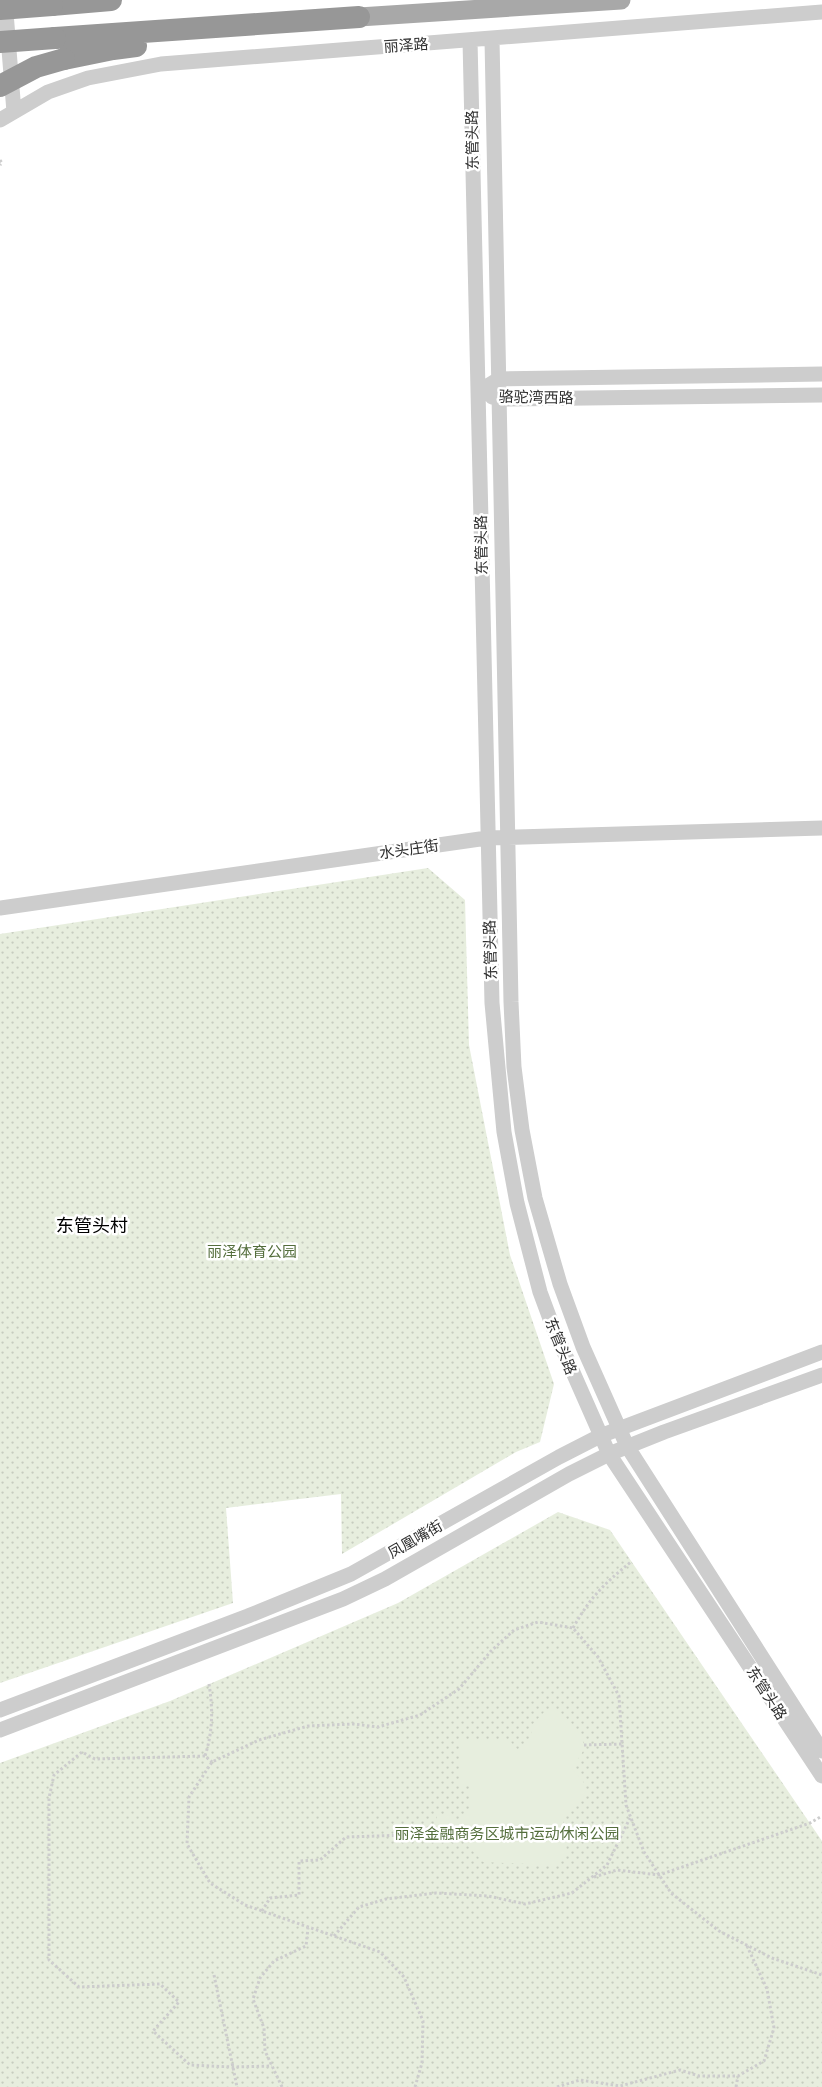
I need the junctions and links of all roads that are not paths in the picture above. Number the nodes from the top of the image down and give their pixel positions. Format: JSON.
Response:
{"nodes":[{"id":1,"x":5,"y":0,"type":"edge"},
{"id":2,"x":111,"y":0,"type":"edge"},
{"id":3,"x":621,"y":0,"type":"edge"},
{"id":4,"x":0,"y":9,"type":"edge"},
{"id":5,"x":822,"y":12,"type":"edge"},
{"id":6,"x":359,"y":17,"type":"junction"},
{"id":7,"x":492,"y":39,"type":"junction"},
{"id":8,"x":470,"y":40,"type":"junction"},
{"id":9,"x":0,"y":42,"type":"edge"},
{"id":10,"x":0,"y":86,"type":"edge"},
{"id":11,"x":14,"y":112,"type":"junction"},
{"id":12,"x":0,"y":120,"type":"edge"},
{"id":13,"x":822,"y":374,"type":"edge"},
{"id":14,"x":500,"y":379,"type":"junction"},
{"id":15,"x":478,"y":392,"type":"junction"},
{"id":16,"x":822,"y":395,"type":"edge"},
{"id":17,"x":500,"y":399,"type":"junction"},
{"id":18,"x":822,"y":828,"type":"edge"},
{"id":19,"x":509,"y":836,"type":"junction"},
{"id":20,"x":487,"y":838,"type":"junction"},
{"id":21,"x":0,"y":908,"type":"edge"},
{"id":22,"x":822,"y":1352,"type":"edge"},
{"id":23,"x":822,"y":1375,"type":"edge"},
{"id":24,"x":618,"y":1428,"type":"junction"},
{"id":25,"x":600,"y":1436,"type":"junction"},
{"id":26,"x":626,"y":1446,"type":"junction"},
{"id":27,"x":609,"y":1454,"type":"junction"},
{"id":28,"x":0,"y":1710,"type":"edge"},
{"id":29,"x":0,"y":1730,"type":"edge"},
{"id":30,"x":818,"y":1751,"type":"edge"},
{"id":31,"x":822,"y":1776,"type":"edge"}],
"edges":[{"from":1,"to":11,"type":"street"},
{"from":2,"to":4,"type":"highway","bridge":true},
{"from":3,"to":6,"type":"main road","name":"丽泽路"},
{"from":5,"to":7,"type":"street","name":"丽泽路"},
{"from":6,"to":9,"type":"highway","name":"丽泽路","bridge":true},
{"from":6,"to":10,"type":"highway","bridge":true},
{"from":7,"to":8,"type":"street","name":"丽泽路"},
{"from":7,"to":14,"type":"street","name":"东管头路"},
{"from":8,"to":11,"type":"street","name":"丽泽路"},
{"from":8,"to":15,"type":"street","name":"东管头路"},
{"from":11,"to":12,"type":"street","name":"丽泽路"},
{"from":13,"to":14,"type":"street","name":"骆驼湾西路"},
{"from":14,"to":15,"type":"street","name":"骆驼湾西路"},
{"from":14,"to":17,"type":"street","name":"东管头路"},
{"from":15,"to":17,"type":"street","name":"骆驼湾西路"},
{"from":15,"to":20,"type":"street","name":"东管头路"},
{"from":16,"to":17,"type":"street","name":"骆驼湾西路"},
{"from":17,"to":19,"type":"street","name":"东管头路"},
{"from":18,"to":19,"type":"street","name":"水头庄街"},
{"from":19,"to":20,"type":"street","name":"水头庄街"},
{"from":19,"to":24,"type":"street","name":"东管头路"},
{"from":20,"to":21,"type":"street","name":"水头庄街"},
{"from":20,"to":25,"type":"street","name":"东管头路"},
{"from":22,"to":24,"type":"street","name":"凤凰嘴街"},
{"from":23,"to":26,"type":"street","name":"凤凰嘴街"},
{"from":24,"to":25,"type":"street","name":"凤凰嘴街"},
{"from":24,"to":26,"type":"street","name":"东管头路"},
{"from":25,"to":27,"type":"street","name":"东管头路"},
{"from":25,"to":28,"type":"street","name":"凤凰嘴街"},
{"from":26,"to":27,"type":"street","name":"凤凰嘴街"},
{"from":26,"to":30,"type":"street","name":"东管头路"},
{"from":27,"to":29,"type":"street","name":"凤凰嘴街"},
{"from":27,"to":30,"type":"street","name":"东管头路"},
{"from":30,"to":31,"type":"street","name":"东管头路"}]}
